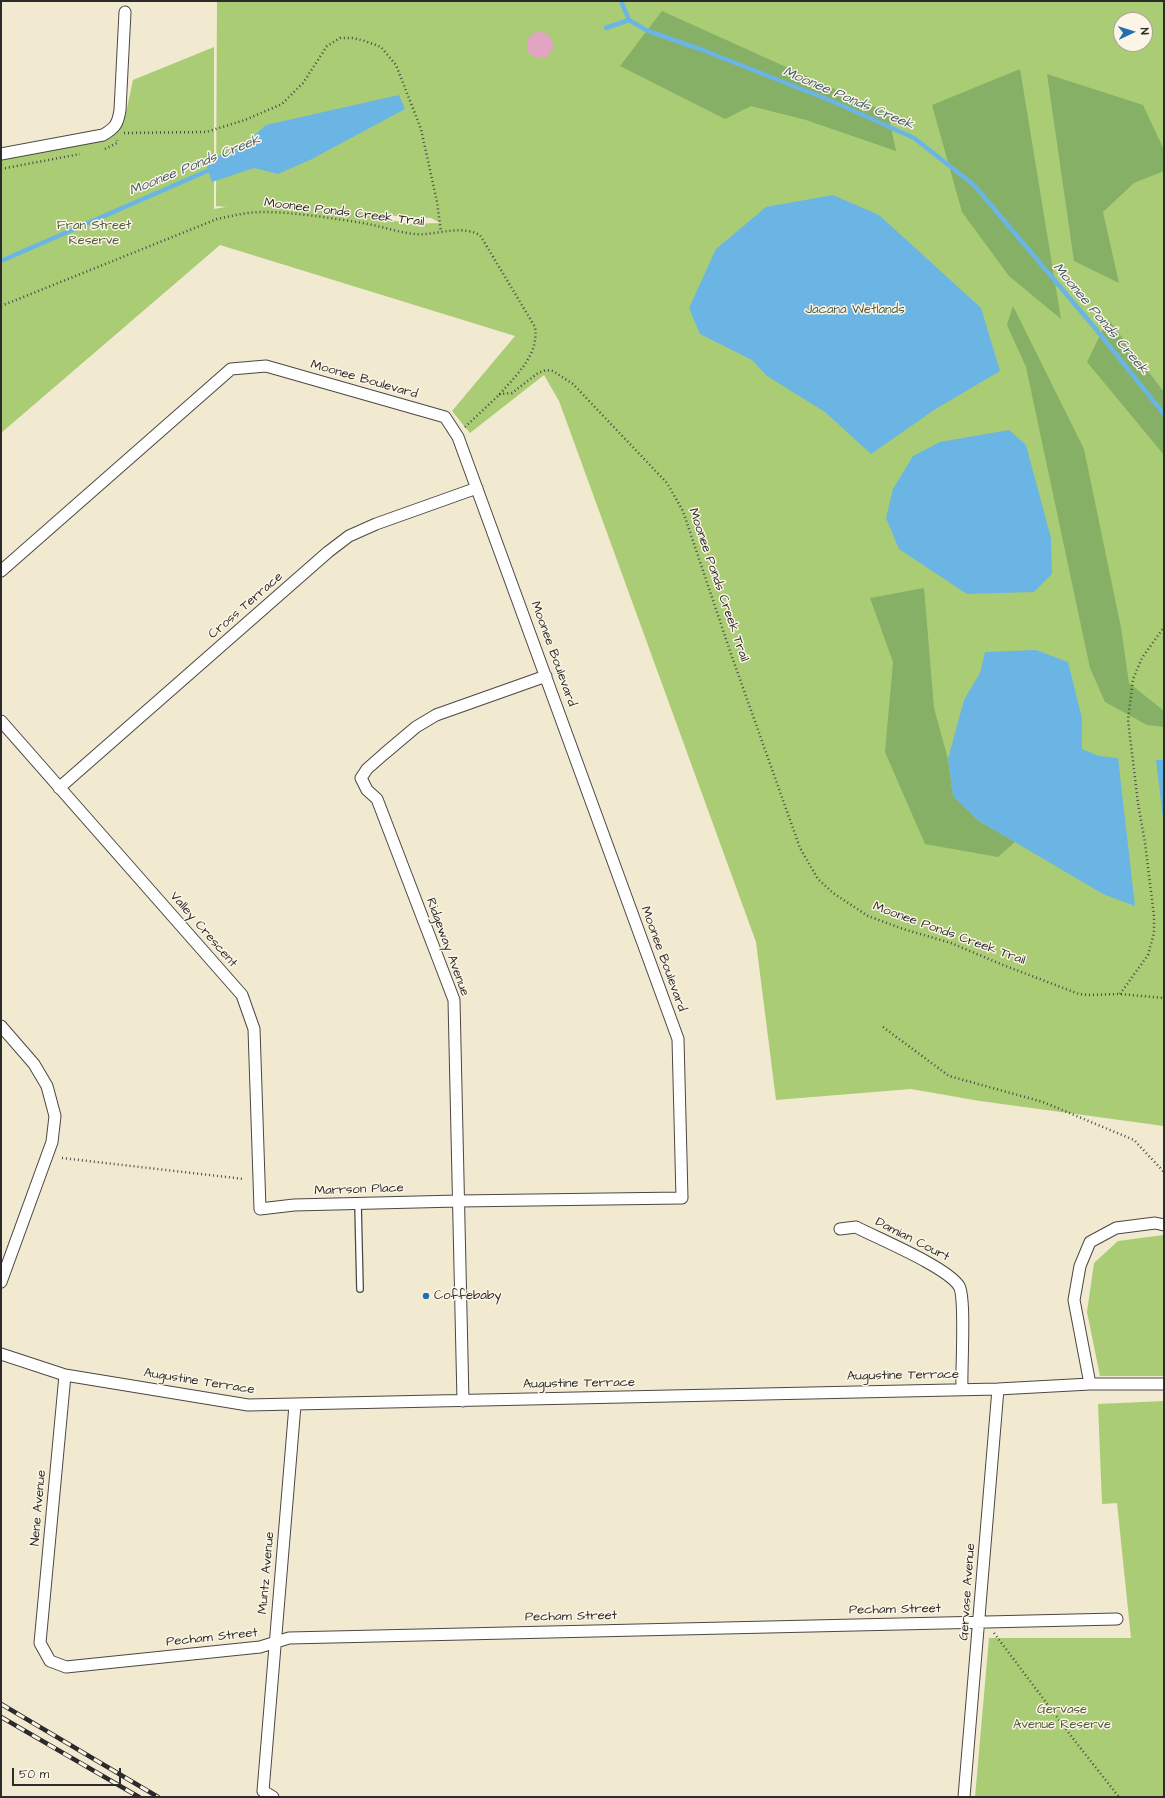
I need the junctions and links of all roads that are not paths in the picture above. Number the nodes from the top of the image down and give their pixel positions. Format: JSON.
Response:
{"nodes":[{"id":1,"x":125,"y":12,"type":"dead end"},
{"id":2,"x":1,"y":154,"type":"edge"},
{"id":3,"x":477,"y":488,"type":"junction"},
{"id":4,"x":1,"y":571,"type":"edge"},
{"id":5,"x":546,"y":676,"type":"junction"},
{"id":6,"x":1,"y":721,"type":"edge"},
{"id":7,"x":59,"y":788,"type":"junction"},
{"id":8,"x":1,"y":1026,"type":"edge"},
{"id":9,"x":458,"y":1201,"type":"junction"},
{"id":10,"x":358,"y":1204,"type":"junction"},
{"id":11,"x":260,"y":1209,"type":"joint"},
{"id":12,"x":1164,"y":1225,"type":"edge"},
{"id":13,"x":840,"y":1229,"type":"dead end"},
{"id":14,"x":1,"y":1282,"type":"edge"},
{"id":15,"x":360,"y":1289,"type":"dead end"},
{"id":16,"x":1,"y":1354,"type":"edge"},
{"id":17,"x":65,"y":1375,"type":"junction"},
{"id":18,"x":1090,"y":1384,"type":"junction"},
{"id":19,"x":1164,"y":1384,"type":"edge"},
{"id":20,"x":962,"y":1389,"type":"junction"},
{"id":21,"x":998,"y":1389,"type":"junction"},
{"id":22,"x":463,"y":1401,"type":"junction"},
{"id":23,"x":295,"y":1405,"type":"junction"},
{"id":24,"x":1117,"y":1619,"type":"dead end"},
{"id":25,"x":980,"y":1622,"type":"junction"},
{"id":26,"x":275,"y":1642,"type":"junction"},
{"id":27,"x":40,"y":1643,"type":"joint"},
{"id":28,"x":273,"y":1797,"type":"edge"},
{"id":29,"x":964,"y":1797,"type":"edge"}],
"edges":[{"from":1,"to":2,"type":"street"},
{"from":3,"to":4,"type":"street","name":"Moonee Boulevard"},
{"from":3,"to":5,"type":"street","name":"Moonee Boulevard"},
{"from":3,"to":7,"type":"street","name":"Cross Terrace"},
{"from":5,"to":9,"type":"street","name":"Ridgeway Avenue"},
{"from":5,"to":9,"type":"street","name":"Moonee Boulevard"},
{"from":6,"to":7,"type":"street","name":"Valley Crescent"},
{"from":7,"to":11,"type":"street","name":"Valley Crescent"},
{"from":8,"to":14,"type":"street"},
{"from":9,"to":10,"type":"street","name":"Marrson Place"},
{"from":9,"to":22,"type":"street","name":"Ridgeway Avenue"},
{"from":10,"to":11,"type":"street","name":"Marrson Place"},
{"from":10,"to":15,"type":"lane"},
{"from":12,"to":18,"type":"street"},
{"from":13,"to":20,"type":"street","name":"Damian Court"},
{"from":16,"to":17,"type":"street","name":"Augustine Terrace"},
{"from":17,"to":23,"type":"street","name":"Augustine Terrace"},
{"from":17,"to":27,"type":"street","name":"Nene Avenue"},
{"from":18,"to":19,"type":"street","name":"Augustine Terrace"},
{"from":18,"to":21,"type":"street","name":"Augustine Terrace"},
{"from":20,"to":21,"type":"street","name":"Augustine Terrace"},
{"from":20,"to":22,"type":"street","name":"Augustine Terrace"},
{"from":21,"to":25,"type":"street","name":"Gervase Avenue"},
{"from":22,"to":23,"type":"street","name":"Augustine Terrace"},
{"from":23,"to":26,"type":"street","name":"Muntz Avenue"},
{"from":24,"to":25,"type":"street","name":"Pecham Street"},
{"from":25,"to":26,"type":"street","name":"Pecham Street"},
{"from":25,"to":29,"type":"street","name":"Gervase Avenue"},
{"from":26,"to":27,"type":"street","name":"Pecham Street"},
{"from":26,"to":28,"type":"street","name":"Muntz Avenue"}]}
